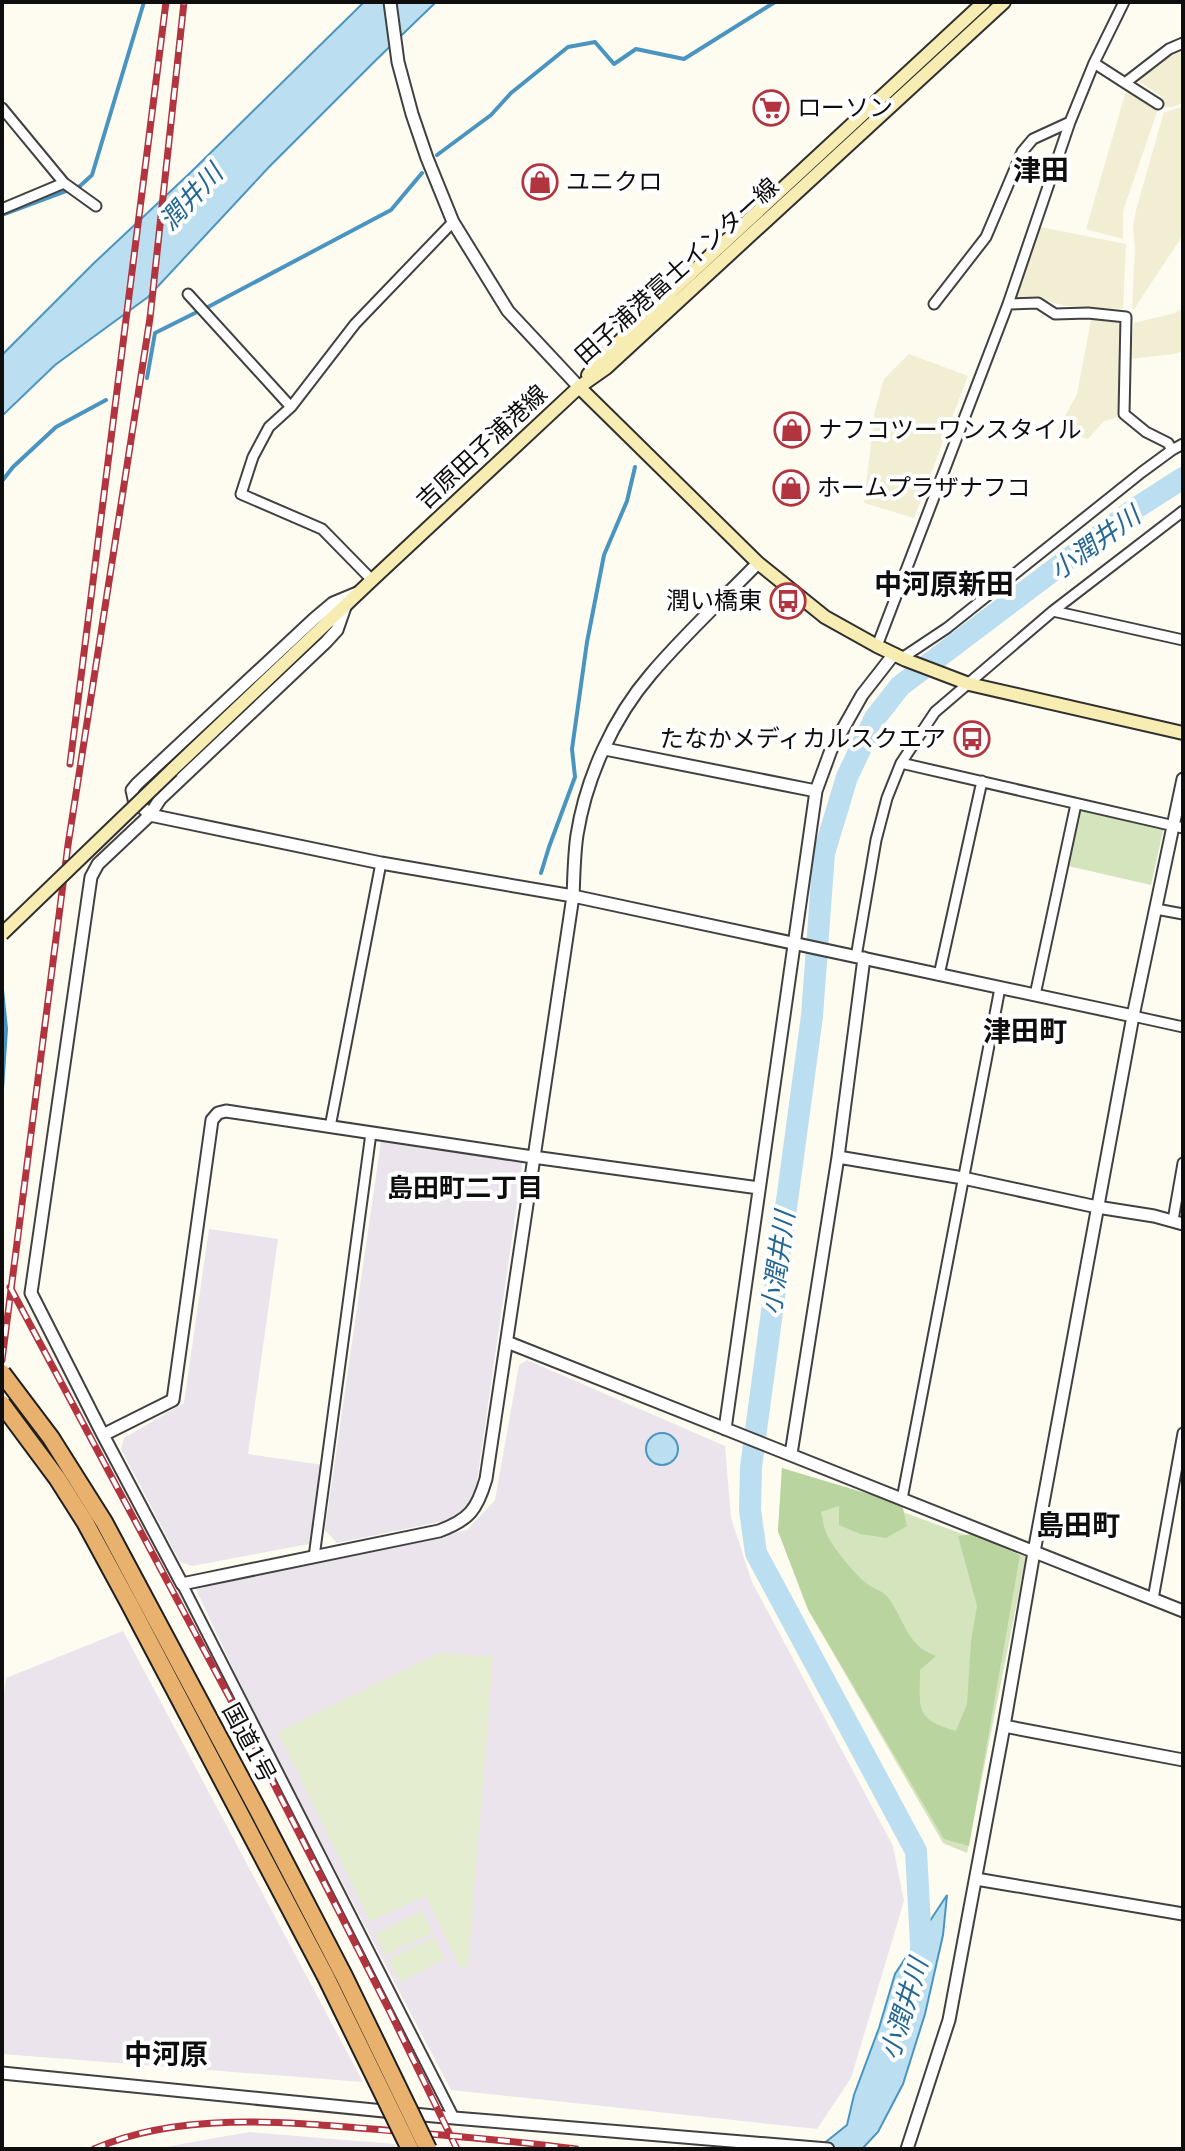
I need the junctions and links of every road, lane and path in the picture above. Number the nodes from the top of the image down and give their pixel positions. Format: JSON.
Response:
{"nodes":[{"id":1,"x":390,"y":2,"type":"edge"},
{"id":2,"x":984,"y":2,"type":"edge"},
{"id":3,"x":1004,"y":2,"type":"edge"},
{"id":4,"x":1124,"y":2,"type":"edge"},
{"id":5,"x":1183,"y":43,"type":"edge"},
{"id":6,"x":1094,"y":63,"type":"junction"},
{"id":7,"x":1125,"y":83,"type":"junction"},
{"id":8,"x":1158,"y":104,"type":"dead end"},
{"id":9,"x":2,"y":108,"type":"edge"},
{"id":10,"x":1070,"y":122,"type":"junction"},
{"id":11,"x":69,"y":186,"type":"junction"},
{"id":12,"x":96,"y":206,"type":"dead end"},
{"id":13,"x":2,"y":209,"type":"edge"},
{"id":14,"x":453,"y":222,"type":"junction"},
{"id":15,"x":188,"y":294,"type":"dead end"},
{"id":16,"x":934,"y":304,"type":"dead end"},
{"id":17,"x":1008,"y":304,"type":"junction"},
{"id":18,"x":579,"y":387,"type":"junction"},
{"id":19,"x":291,"y":407,"type":"junction"},
{"id":20,"x":1183,"y":444,"type":"edge"},
{"id":21,"x":1172,"y":450,"type":"junction"},
{"id":22,"x":1183,"y":511,"type":"edge"},
{"id":23,"x":758,"y":563,"type":"junction"},
{"id":24,"x":372,"y":580,"type":"junction"},
{"id":25,"x":360,"y":591,"type":"junction"},
{"id":26,"x":345,"y":607,"type":"junction"},
{"id":27,"x":1053,"y":611,"type":"junction"},
{"id":28,"x":1183,"y":640,"type":"edge"},
{"id":29,"x":877,"y":646,"type":"junction"},
{"id":30,"x":901,"y":657,"type":"junction"},
{"id":31,"x":964,"y":682,"type":"junction"},
{"id":32,"x":1183,"y":733,"type":"edge"},
{"id":33,"x":605,"y":749,"type":"junction"},
{"id":34,"x":901,"y":763,"type":"junction"},
{"id":35,"x":1183,"y":779,"type":"edge"},
{"id":36,"x":982,"y":781,"type":"junction"},
{"id":37,"x":816,"y":791,"type":"junction"},
{"id":38,"x":1076,"y":804,"type":"junction"},
{"id":39,"x":150,"y":815,"type":"junction"},
{"id":40,"x":1178,"y":827,"type":"edge"},
{"id":41,"x":381,"y":863,"type":"junction"},
{"id":42,"x":573,"y":896,"type":"junction"},
{"id":43,"x":1156,"y":909,"type":"junction"},
{"id":44,"x":1183,"y":914,"type":"edge"},
{"id":45,"x":2,"y":934,"type":"edge"},
{"id":46,"x":795,"y":943,"type":"junction"},
{"id":47,"x":860,"y":958,"type":"junction"},
{"id":48,"x":939,"y":975,"type":"junction"},
{"id":49,"x":1000,"y":988,"type":"junction"},
{"id":50,"x":1035,"y":995,"type":"junction"},
{"id":51,"x":1133,"y":1016,"type":"junction"},
{"id":52,"x":1183,"y":1027,"type":"edge"},
{"id":53,"x":330,"y":1127,"type":"junction"},
{"id":54,"x":371,"y":1133,"type":"junction"},
{"id":55,"x":533,"y":1157,"type":"junction"},
{"id":56,"x":838,"y":1157,"type":"junction"},
{"id":57,"x":1183,"y":1163,"type":"edge"},
{"id":58,"x":963,"y":1178,"type":"junction"},
{"id":59,"x":759,"y":1188,"type":"junction"},
{"id":60,"x":1097,"y":1207,"type":"junction"},
{"id":61,"x":1178,"y":1222,"type":"edge"},
{"id":62,"x":507,"y":1342,"type":"junction"},
{"id":63,"x":2,"y":1373,"type":"edge"},
{"id":64,"x":2,"y":1404,"type":"edge"},
{"id":65,"x":730,"y":1431,"type":"junction"},
{"id":66,"x":1183,"y":1433,"type":"edge"},
{"id":67,"x":103,"y":1435,"type":"junction"},
{"id":68,"x":787,"y":1453,"type":"junction"},
{"id":69,"x":902,"y":1499,"type":"junction"},
{"id":70,"x":1034,"y":1552,"type":"junction"},
{"id":71,"x":314,"y":1557,"type":"junction"},
{"id":72,"x":182,"y":1584,"type":"junction"},
{"id":73,"x":1153,"y":1599,"type":"junction"},
{"id":74,"x":1183,"y":1611,"type":"edge"},
{"id":75,"x":1004,"y":1726,"type":"junction"},
{"id":76,"x":1183,"y":1760,"type":"edge"},
{"id":77,"x":976,"y":1879,"type":"junction"},
{"id":78,"x":1183,"y":1914,"type":"edge"},
{"id":79,"x":5,"y":2073,"type":"edge"},
{"id":80,"x":454,"y":2118,"type":"junction"},
{"id":81,"x":804,"y":2148,"type":"edge"},
{"id":82,"x":410,"y":2149,"type":"edge"},
{"id":83,"x":428,"y":2149,"type":"edge"},
{"id":84,"x":828,"y":2149,"type":"edge"},
{"id":85,"x":907,"y":2149,"type":"edge"}],
"edges":[{"from":1,"to":14,"type":"street"},
{"from":2,"to":18,"type":"main road","name":"田子浦港富士インター線"},
{"from":3,"to":18,"type":"main road","name":"田子浦港富士インター線"},
{"from":4,"to":6,"type":"street"},
{"from":5,"to":7,"type":"street"},
{"from":6,"to":7,"type":"street"},
{"from":6,"to":10,"type":"street"},
{"from":7,"to":8,"type":"street"},
{"from":9,"to":11,"type":"street"},
{"from":10,"to":16,"type":"street"},
{"from":10,"to":17,"type":"street"},
{"from":11,"to":12,"type":"street"},
{"from":11,"to":13,"type":"street"},
{"from":14,"to":18,"type":"street"},
{"from":14,"to":19,"type":"street"},
{"from":15,"to":19,"type":"street"},
{"from":17,"to":21,"type":"street"},
{"from":17,"to":29,"type":"street"},
{"from":18,"to":23,"type":"main road","name":"吉原田子浦港線"},
{"from":18,"to":24,"type":"main road","name":"吉原田子浦港線"},
{"from":19,"to":24,"type":"street"},
{"from":20,"to":21,"type":"street"},
{"from":21,"to":30,"type":"street"},
{"from":22,"to":27,"type":"street"},
{"from":23,"to":29,"type":"main road","name":"吉原田子浦港線"},
{"from":23,"to":33,"type":"street"},
{"from":24,"to":25,"type":"main road","name":"吉原田子浦港線"},
{"from":25,"to":26,"type":"main road","name":"吉原田子浦港線"},
{"from":25,"to":39,"type":"street"},
{"from":26,"to":39,"type":"street"},
{"from":26,"to":45,"type":"main road","name":"吉原田子浦港線","bridge":true},
{"from":27,"to":28,"type":"street"},
{"from":27,"to":31,"type":"street"},
{"from":29,"to":30,"type":"main road","name":"吉原田子浦港線"},
{"from":30,"to":31,"type":"main road","name":"吉原田子浦港線"},
{"from":30,"to":37,"type":"street"},
{"from":31,"to":32,"type":"main road","name":"吉原田子浦港線"},
{"from":31,"to":34,"type":"street"},
{"from":33,"to":37,"type":"street"},
{"from":33,"to":42,"type":"street"},
{"from":34,"to":36,"type":"street"},
{"from":34,"to":47,"type":"street"},
{"from":35,"to":40,"type":"street"},
{"from":36,"to":38,"type":"street"},
{"from":36,"to":48,"type":"street"},
{"from":37,"to":46,"type":"street"},
{"from":38,"to":40,"type":"street"},
{"from":38,"to":50,"type":"street"},
{"from":39,"to":41,"type":"street"},
{"from":39,"to":67,"type":"street"},
{"from":40,"to":43,"type":"street"},
{"from":41,"to":42,"type":"street"},
{"from":41,"to":53,"type":"street"},
{"from":42,"to":46,"type":"street"},
{"from":42,"to":55,"type":"street"},
{"from":43,"to":44,"type":"street"},
{"from":43,"to":51,"type":"street"},
{"from":46,"to":47,"type":"street"},
{"from":46,"to":59,"type":"street"},
{"from":47,"to":48,"type":"street"},
{"from":47,"to":56,"type":"street"},
{"from":48,"to":49,"type":"street"},
{"from":49,"to":50,"type":"street"},
{"from":49,"to":58,"type":"street"},
{"from":50,"to":51,"type":"street"},
{"from":51,"to":52,"type":"street"},
{"from":51,"to":60,"type":"street"},
{"from":53,"to":54,"type":"street"},
{"from":53,"to":67,"type":"street"},
{"from":54,"to":55,"type":"street"},
{"from":54,"to":71,"type":"street"},
{"from":55,"to":59,"type":"street"},
{"from":55,"to":62,"type":"street"},
{"from":56,"to":58,"type":"street"},
{"from":56,"to":68,"type":"street"},
{"from":57,"to":61,"type":"street"},
{"from":58,"to":60,"type":"street"},
{"from":58,"to":69,"type":"street"},
{"from":59,"to":65,"type":"street"},
{"from":60,"to":61,"type":"street"},
{"from":60,"to":70,"type":"street"},
{"from":62,"to":65,"type":"street"},
{"from":62,"to":71,"type":"street"},
{"from":63,"to":83,"type":"highway","name":"国道1号","bridge":true},
{"from":64,"to":82,"type":"highway","name":"国道1号","bridge":true},
{"from":65,"to":68,"type":"street"},
{"from":66,"to":73,"type":"street"},
{"from":67,"to":72,"type":"street"},
{"from":68,"to":69,"type":"street"},
{"from":69,"to":70,"type":"street"},
{"from":70,"to":73,"type":"street"},
{"from":70,"to":75,"type":"street"},
{"from":71,"to":72,"type":"street"},
{"from":72,"to":80,"type":"street"},
{"from":73,"to":74,"type":"street"},
{"from":75,"to":76,"type":"street"},
{"from":75,"to":77,"type":"street"},
{"from":77,"to":78,"type":"street"},
{"from":77,"to":85,"type":"street"},
{"from":79,"to":80,"type":"street"},
{"from":80,"to":81,"type":"street"},
{"from":81,"to":84,"type":"street"}]}
